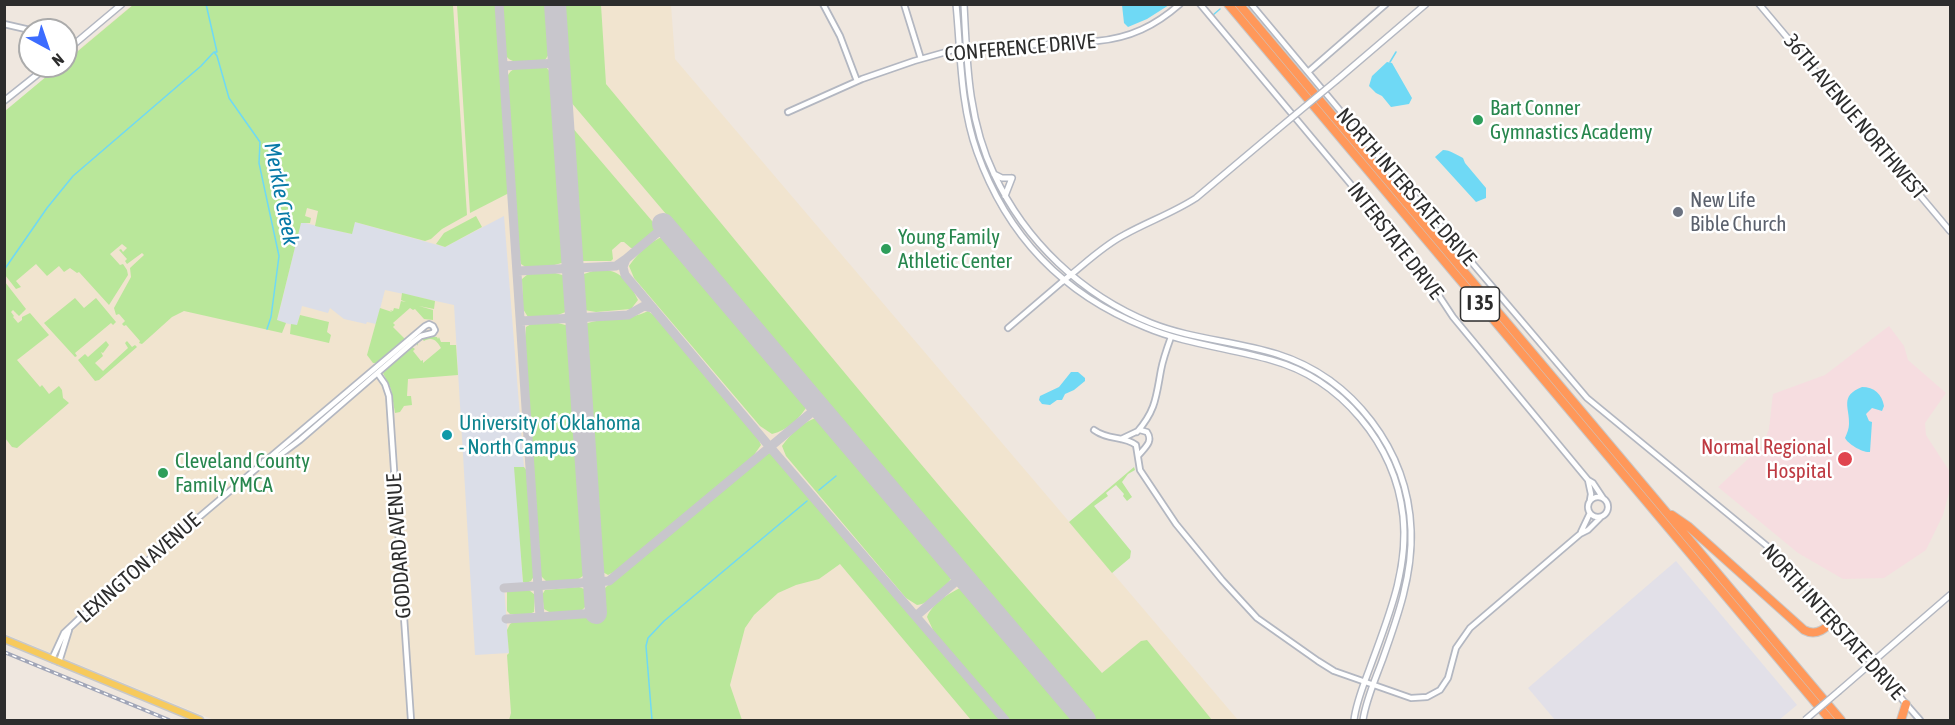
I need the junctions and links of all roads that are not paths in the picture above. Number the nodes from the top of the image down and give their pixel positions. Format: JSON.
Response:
{"nodes":[{"id":1,"x":122,"y":4,"type":"edge"},
{"id":2,"x":823,"y":4,"type":"edge"},
{"id":3,"x":904,"y":4,"type":"edge"},
{"id":4,"x":956,"y":4,"type":"edge"},
{"id":5,"x":964,"y":4,"type":"edge"},
{"id":6,"x":1180,"y":4,"type":"edge"},
{"id":7,"x":1200,"y":4,"type":"edge"},
{"id":8,"x":1228,"y":4,"type":"edge"},
{"id":9,"x":1239,"y":4,"type":"edge"},
{"id":10,"x":1251,"y":4,"type":"edge"},
{"id":11,"x":1426,"y":4,"type":"edge"},
{"id":12,"x":1759,"y":4,"type":"edge"},
{"id":13,"x":1385,"y":5,"type":"edge"},
{"id":14,"x":78,"y":37,"type":"edge"},
{"id":15,"x":966,"y":49,"type":"junction"},
{"id":16,"x":959,"y":50,"type":"junction"},
{"id":17,"x":921,"y":59,"type":"junction"},
{"id":18,"x":1308,"y":72,"type":"junction"},
{"id":19,"x":33,"y":78,"type":"edge"},
{"id":20,"x":857,"y":81,"type":"junction"},
{"id":21,"x":4,"y":101,"type":"edge"},
{"id":22,"x":788,"y":112,"type":"dead end"},
{"id":23,"x":974,"y":142,"type":"junction"},
{"id":24,"x":993,"y":173,"type":"junction"},
{"id":25,"x":1012,"y":178,"type":"junction"},
{"id":26,"x":1000,"y":186,"type":"junction"},
{"id":27,"x":994,"y":191,"type":"junction"},
{"id":28,"x":1005,"y":196,"type":"junction"},
{"id":29,"x":1950,"y":231,"type":"edge"},
{"id":30,"x":1031,"y":234,"type":"junction"},
{"id":31,"x":1071,"y":275,"type":"junction"},
{"id":32,"x":1064,"y":281,"type":"junction"},
{"id":33,"x":1085,"y":297,"type":"junction"},
{"id":34,"x":1106,"y":300,"type":"junction"},
{"id":35,"x":1008,"y":328,"type":"dead end"},
{"id":36,"x":1170,"y":337,"type":"junction"},
{"id":37,"x":378,"y":374,"type":"junction"},
{"id":38,"x":1149,"y":418,"type":"junction"},
{"id":39,"x":1094,"y":430,"type":"dead end"},
{"id":40,"x":1136,"y":432,"type":"junction"},
{"id":41,"x":1149,"y":434,"type":"junction"},
{"id":42,"x":1121,"y":439,"type":"junction"},
{"id":43,"x":1135,"y":444,"type":"junction"},
{"id":44,"x":1146,"y":446,"type":"junction"},
{"id":45,"x":1138,"y":456,"type":"junction"},
{"id":46,"x":264,"y":461,"type":"junction"},
{"id":47,"x":1588,"y":480,"type":"junction"},
{"id":48,"x":1603,"y":498,"type":"junction"},
{"id":49,"x":1589,"y":502,"type":"junction"},
{"id":50,"x":1663,"y":510,"type":"junction"},
{"id":51,"x":1590,"y":513,"type":"junction"},
{"id":52,"x":1600,"y":518,"type":"junction"},
{"id":53,"x":1580,"y":534,"type":"junction"},
{"id":54,"x":1950,"y":595,"type":"edge"},
{"id":55,"x":1836,"y":620,"type":"junction"},
{"id":56,"x":1386,"y":621,"type":"junction"},
{"id":57,"x":4,"y":639,"type":"edge"},
{"id":58,"x":1388,"y":644,"type":"junction"},
{"id":59,"x":56,"y":660,"type":"junction"},
{"id":60,"x":1872,"y":663,"type":"junction"},
{"id":61,"x":1365,"y":681,"type":"junction"},
{"id":62,"x":1373,"y":685,"type":"junction"},
{"id":63,"x":1906,"y":704,"type":"junction"},
{"id":64,"x":200,"y":720,"type":"edge"},
{"id":65,"x":411,"y":720,"type":"edge"},
{"id":66,"x":1354,"y":720,"type":"edge"},
{"id":67,"x":1363,"y":720,"type":"edge"},
{"id":68,"x":1804,"y":720,"type":"edge"},
{"id":69,"x":1828,"y":720,"type":"edge"},
{"id":70,"x":1841,"y":720,"type":"edge"},
{"id":71,"x":1901,"y":720,"type":"edge"},
{"id":72,"x":1920,"y":720,"type":"edge"}],
"edges":[{"from":1,"to":14,"type":"main road"},
{"from":2,"to":20,"type":"street"},
{"from":3,"to":17,"type":"street"},
{"from":4,"to":16,"type":"main road"},
{"from":5,"to":15,"type":"main road"},
{"from":6,"to":15,"type":"street","name":"CONFERENCE DRIVE"},
{"from":7,"to":47,"type":"street","name":"INTERSTATE DRIVE"},
{"from":8,"to":69,"type":"highway","number":"I 35"},
{"from":9,"to":50,"type":"highway","number":"I 35"},
{"from":10,"to":18,"type":"street","name":"NORTH INTERSTATE DRIVE"},
{"from":11,"to":31,"type":"main road","bridge":true},
{"from":12,"to":29,"type":"main road","name":"36TH AVENUE NORTHWEST"},
{"from":13,"to":18,"type":"street"},
{"from":15,"to":16,"type":"street","name":"CONFERENCE DRIVE"},
{"from":15,"to":24,"type":"main road"},
{"from":16,"to":17,"type":"street","name":"CONFERENCE DRIVE"},
{"from":16,"to":23,"type":"main road"},
{"from":17,"to":20,"type":"street","name":"CONFERENCE DRIVE"},
{"from":18,"to":55,"type":"street","name":"NORTH INTERSTATE DRIVE"},
{"from":19,"to":21,"type":"main road"},
{"from":20,"to":22,"type":"street","name":"CONFERENCE DRIVE"},
{"from":23,"to":26,"type":"main road"},
{"from":23,"to":27,"type":"main road"},
{"from":24,"to":25,"type":"main road"},
{"from":24,"to":26,"type":"main road"},
{"from":25,"to":26,"type":"main road"},
{"from":25,"to":28,"type":"main road"},
{"from":26,"to":28,"type":"main road"},
{"from":27,"to":30,"type":"main road"},
{"from":27,"to":32,"type":"main road"},
{"from":28,"to":30,"type":"main road"},
{"from":30,"to":31,"type":"main road"},
{"from":31,"to":32,"type":"main road"},
{"from":31,"to":34,"type":"main road"},
{"from":32,"to":33,"type":"main road"},
{"from":32,"to":35,"type":"street"},
{"from":33,"to":34,"type":"main road"},
{"from":33,"to":36,"type":"main road"},
{"from":34,"to":58,"type":"main road"},
{"from":36,"to":38,"type":"street"},
{"from":36,"to":56,"type":"main road"},
{"from":37,"to":46,"type":"street","name":"LEXINGTON AVENUE"},
{"from":37,"to":46,"type":"street","name":"LEXINGTON AVENUE"},
{"from":37,"to":65,"type":"street","name":"GODDARD AVENUE"},
{"from":38,"to":40,"type":"street"},
{"from":38,"to":41,"type":"street"},
{"from":39,"to":42,"type":"street"},
{"from":40,"to":41,"type":"street"},
{"from":40,"to":42,"type":"street"},
{"from":40,"to":43,"type":"street"},
{"from":41,"to":44,"type":"street"},
{"from":42,"to":43,"type":"street"},
{"from":43,"to":44,"type":"street"},
{"from":43,"to":45,"type":"street"},
{"from":44,"to":45,"type":"street"},
{"from":45,"to":61,"type":"street"},
{"from":46,"to":59,"type":"street","name":"LEXINGTON AVENUE"},
{"from":47,"to":48,"type":"street","name":"INTERSTATE DRIVE"},
{"from":47,"to":49,"type":"street"},
{"from":48,"to":49,"type":"street"},
{"from":48,"to":52,"type":"street"},
{"from":49,"to":51,"type":"street"},
{"from":50,"to":55,"type":"highway"},
{"from":50,"to":70,"type":"highway","number":"I 35"},
{"from":51,"to":52,"type":"street"},
{"from":51,"to":53,"type":"street"},
{"from":52,"to":53,"type":"street"},
{"from":53,"to":62,"type":"street"},
{"from":54,"to":60,"type":"main road"},
{"from":55,"to":60,"type":"main road","name":"NORTH INTERSTATE DRIVE"},
{"from":56,"to":58,"type":"main road"},
{"from":56,"to":61,"type":"main road"},
{"from":57,"to":59,"type":"main road"},
{"from":58,"to":62,"type":"main road"},
{"from":59,"to":64,"type":"main road"},
{"from":60,"to":63,"type":"main road","name":"NORTH INTERSTATE DRIVE"},
{"from":60,"to":68,"type":"main road","bridge":true},
{"from":61,"to":62,"type":"street"},
{"from":61,"to":66,"type":"main road"},
{"from":62,"to":67,"type":"main road"},
{"from":63,"to":71,"type":"highway"},
{"from":63,"to":72,"type":"street","name":"NORTH INTERSTATE DRIVE"}]}
